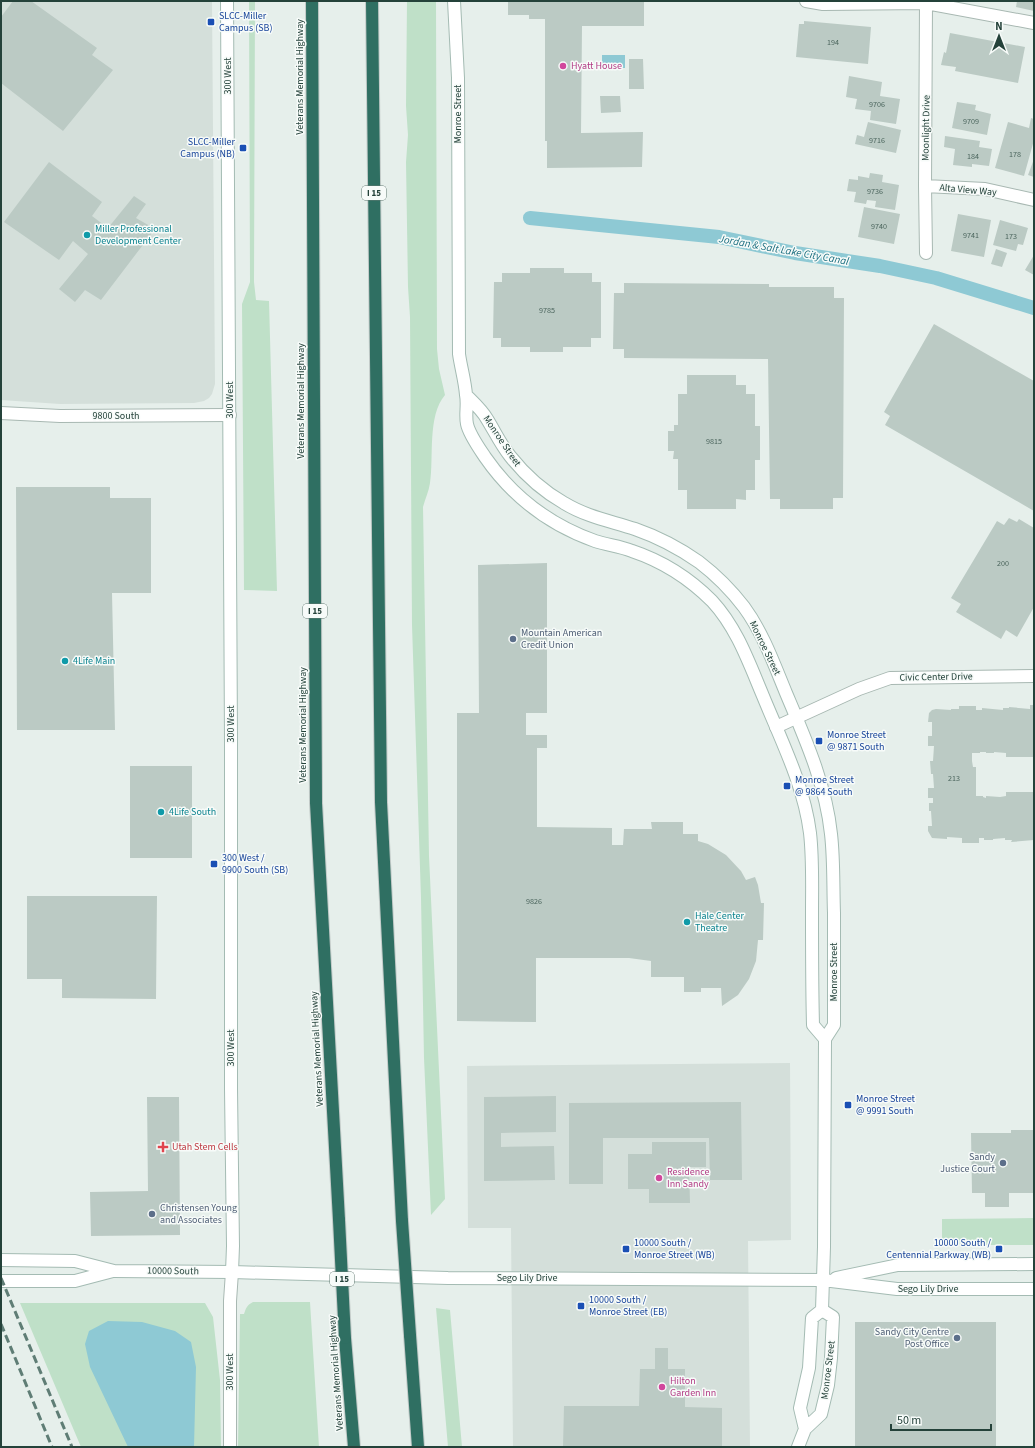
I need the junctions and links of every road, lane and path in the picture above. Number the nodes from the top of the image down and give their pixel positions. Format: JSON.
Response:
{"nodes":[{"id":1,"x":227,"y":1,"type":"edge"},
{"id":2,"x":312,"y":1,"type":"edge"},
{"id":3,"x":372,"y":1,"type":"edge"},
{"id":4,"x":454,"y":1,"type":"edge"},
{"id":5,"x":806,"y":1,"type":"edge"},
{"id":6,"x":926,"y":3,"type":"junction"},
{"id":7,"x":1034,"y":23,"type":"edge"},
{"id":8,"x":925,"y":186,"type":"junction"},
{"id":9,"x":1034,"y":200,"type":"edge"},
{"id":10,"x":926,"y":253,"type":"dead end"},
{"id":11,"x":466,"y":395,"type":"junction"},
{"id":12,"x":1,"y":413,"type":"edge"},
{"id":13,"x":230,"y":415,"type":"junction"},
{"id":14,"x":1034,"y":676,"type":"edge"},
{"id":15,"x":796,"y":718,"type":"junction"},
{"id":16,"x":776,"y":727,"type":"junction"},
{"id":17,"x":825,"y":1039,"type":"junction"},
{"id":18,"x":1,"y":1260,"type":"edge"},
{"id":19,"x":1034,"y":1264,"type":"edge"},
{"id":20,"x":114,"y":1271,"type":"junction"},
{"id":21,"x":232,"y":1272,"type":"junction"},
{"id":22,"x":823,"y":1280,"type":"junction"},
{"id":23,"x":1,"y":1281,"type":"edge"},
{"id":24,"x":1034,"y":1289,"type":"edge"},
{"id":25,"x":822,"y":1310,"type":"junction"},
{"id":26,"x":805,"y":1429,"type":"junction"},
{"id":27,"x":230,"y":1447,"type":"edge"},
{"id":28,"x":354,"y":1447,"type":"edge"},
{"id":29,"x":418,"y":1447,"type":"edge"},
{"id":30,"x":798,"y":1447,"type":"edge"}],
"edges":[{"from":1,"to":13,"type":"street","name":"300 West"},
{"from":2,"to":28,"type":"highway","name":"Veterans Memorial Highway","number":"I 15","bridge":true},
{"from":3,"to":29,"type":"highway","number":"I 15","bridge":true},
{"from":4,"to":11,"type":"street","name":"Monroe Street"},
{"from":5,"to":6,"type":"street"},
{"from":6,"to":7,"type":"street"},
{"from":6,"to":8,"type":"street","name":"Moonlight Drive"},
{"from":8,"to":9,"type":"street","name":"Alta View Way"},
{"from":8,"to":10,"type":"street","name":"Moonlight Drive"},
{"from":11,"to":15,"type":"street","name":"Monroe Street"},
{"from":11,"to":16,"type":"street","name":"Monroe Street"},
{"from":12,"to":13,"type":"street","name":"9800 South"},
{"from":13,"to":21,"type":"street","name":"300 West"},
{"from":14,"to":15,"type":"street","name":"Civic Center Drive"},
{"from":15,"to":16,"type":"street","name":"Civic Center Drive"},
{"from":15,"to":17,"type":"street","name":"Monroe Street"},
{"from":16,"to":17,"type":"street","name":"Monroe Street"},
{"from":17,"to":22,"type":"street","name":"Monroe Street"},
{"from":18,"to":20,"type":"street","name":"10000 South"},
{"from":19,"to":22,"type":"street","name":"Sego Lily Drive"},
{"from":20,"to":21,"type":"street","name":"10000 South"},
{"from":20,"to":23,"type":"street","name":"10000 South"},
{"from":21,"to":22,"type":"street","name":"Sego Lily Drive"},
{"from":21,"to":27,"type":"street","name":"300 West"},
{"from":22,"to":24,"type":"street","name":"Sego Lily Drive"},
{"from":22,"to":25,"type":"street","name":"Monroe Street"},
{"from":25,"to":26,"type":"street","name":"Monroe Street"},
{"from":25,"to":26,"type":"street","name":"Monroe Street"},
{"from":26,"to":30,"type":"street","name":"Monroe Street"}]}
